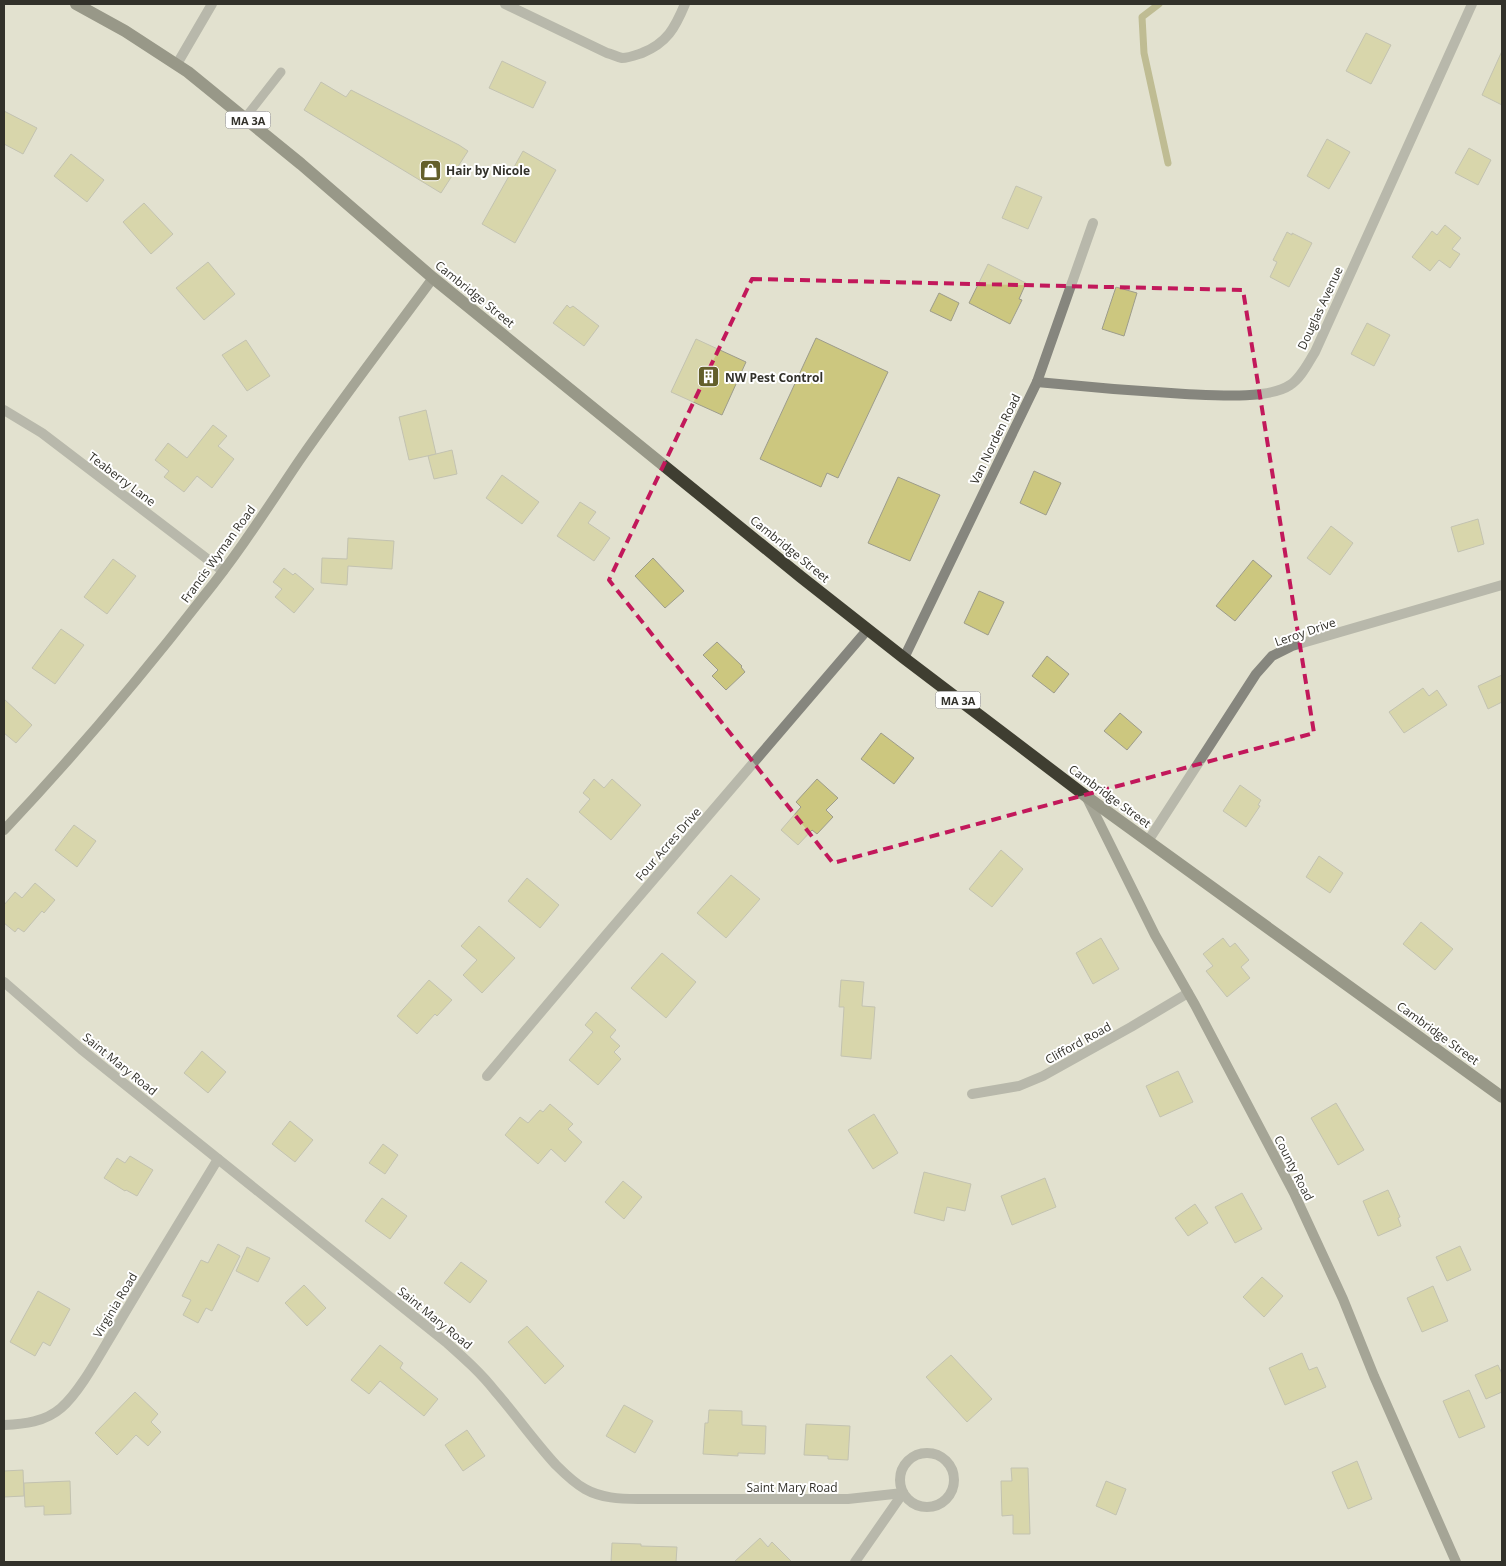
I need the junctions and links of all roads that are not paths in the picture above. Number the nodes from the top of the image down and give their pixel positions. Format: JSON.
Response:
{"nodes":[{"id":1,"x":76,"y":4,"type":"edge"},
{"id":2,"x":212,"y":4,"type":"edge"},
{"id":3,"x":505,"y":4,"type":"edge"},
{"id":4,"x":685,"y":4,"type":"edge"},
{"id":5,"x":1472,"y":4,"type":"edge"},
{"id":6,"x":177,"y":64,"type":"junction"},
{"id":7,"x":281,"y":72,"type":"dead end"},
{"id":8,"x":245,"y":118,"type":"junction"},
{"id":9,"x":1093,"y":223,"type":"dead end"},
{"id":10,"x":433,"y":278,"type":"junction"},
{"id":11,"x":1036,"y":382,"type":"junction"},
{"id":12,"x":4,"y":410,"type":"edge"},
{"id":13,"x":223,"y":571,"type":"junction"},
{"id":14,"x":1502,"y":585,"type":"edge"},
{"id":15,"x":868,"y":630,"type":"junction"},
{"id":16,"x":904,"y":658,"type":"junction"},
{"id":17,"x":1087,"y":797,"type":"junction"},
{"id":18,"x":4,"y":830,"type":"edge"},
{"id":19,"x":1148,"y":841,"type":"junction"},
{"id":20,"x":4,"y":982,"type":"edge"},
{"id":21,"x":1188,"y":993,"type":"junction"},
{"id":22,"x":487,"y":1076,"type":"dead end"},
{"id":23,"x":972,"y":1094,"type":"dead end"},
{"id":24,"x":1502,"y":1098,"type":"edge"},
{"id":25,"x":218,"y":1159,"type":"junction"},
{"id":26,"x":4,"y":1426,"type":"edge"},
{"id":27,"x":903,"y":1493,"type":"junction"},
{"id":28,"x":855,"y":1562,"type":"edge"},
{"id":29,"x":1456,"y":1562,"type":"edge"}],
"edges":[{"from":1,"to":6,"type":"main road","name":"Cambridge Street","number":"MA 3A"},
{"from":2,"to":6,"type":"street"},
{"from":3,"to":4,"type":"street"},
{"from":5,"to":11,"type":"street","name":"Douglas Avenue"},
{"from":6,"to":8,"type":"main road","name":"Cambridge Street","number":"MA 3A"},
{"from":7,"to":8,"type":"lane"},
{"from":8,"to":10,"type":"main road","name":"Cambridge Street","number":"MA 3A"},
{"from":9,"to":11,"type":"street","name":"Van Norden Road"},
{"from":10,"to":13,"type":"street","name":"Francis Wyman Road"},
{"from":10,"to":15,"type":"main road","name":"Cambridge Street","number":"MA 3A"},
{"from":11,"to":16,"type":"street","name":"Van Norden Road"},
{"from":12,"to":13,"type":"street","name":"Teaberry Lane"},
{"from":13,"to":18,"type":"street","name":"Francis Wyman Road"},
{"from":14,"to":19,"type":"street","name":"Leroy Drive"},
{"from":15,"to":16,"type":"main road","name":"Cambridge Street","number":"MA 3A"},
{"from":15,"to":22,"type":"street","name":"Four Acres Drive"},
{"from":16,"to":17,"type":"main road","name":"Cambridge Street","number":"MA 3A"},
{"from":17,"to":19,"type":"main road","name":"Cambridge Street","number":"MA 3A"},
{"from":17,"to":21,"type":"street","name":"County Road"},
{"from":19,"to":24,"type":"main road","name":"Cambridge Street","number":"MA 3A"},
{"from":20,"to":25,"type":"street","name":"Saint Mary Road"},
{"from":21,"to":23,"type":"street","name":"Clifford Road"},
{"from":21,"to":29,"type":"street","name":"County Road"},
{"from":25,"to":26,"type":"street","name":"Virginia Road"},
{"from":25,"to":27,"type":"street","name":"Saint Mary Road"},
{"from":27,"to":27,"type":"street"},
{"from":27,"to":28,"type":"street"}]}
